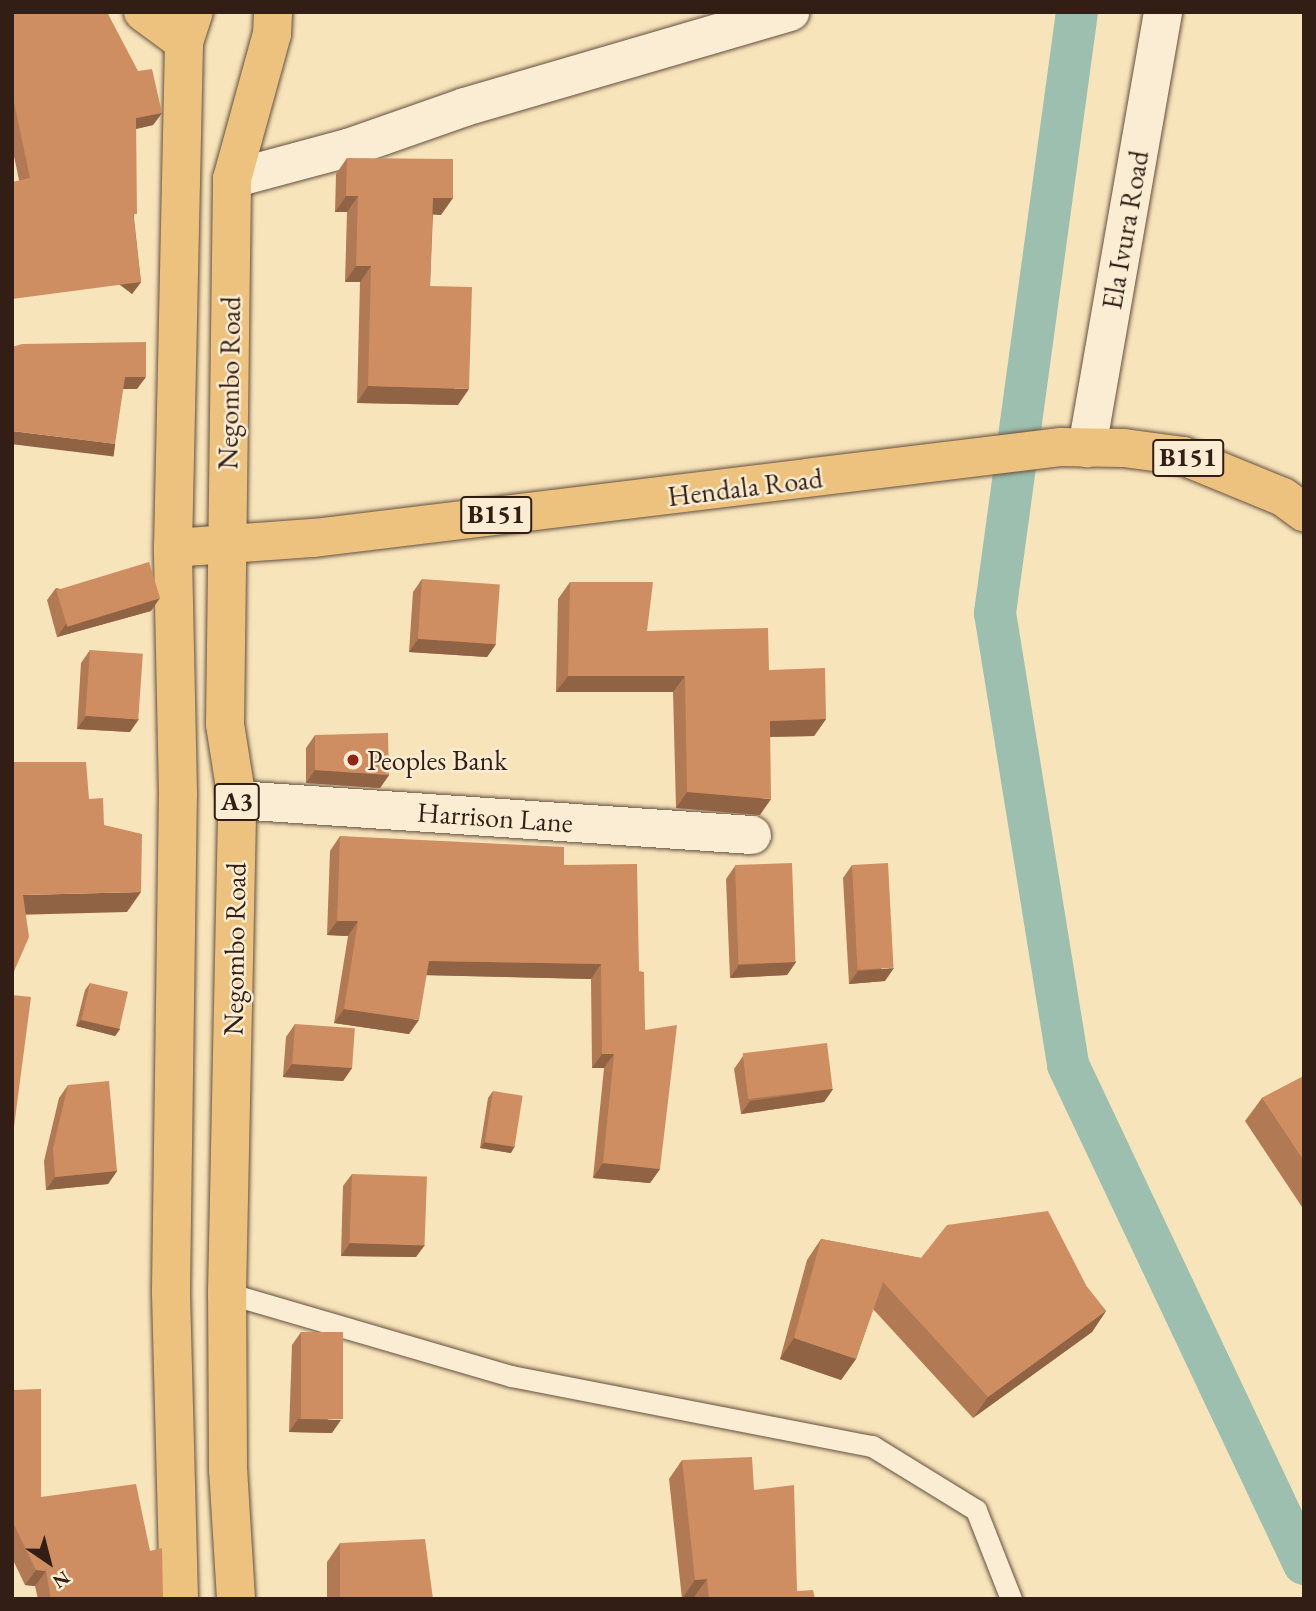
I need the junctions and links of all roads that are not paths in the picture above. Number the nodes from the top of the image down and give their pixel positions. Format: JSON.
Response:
{"nodes":[{"id":1,"x":143,"y":12,"type":"edge"},
{"id":2,"x":273,"y":12,"type":"edge"},
{"id":3,"x":790,"y":12,"type":"edge"},
{"id":4,"x":1163,"y":12,"type":"edge"},
{"id":5,"x":189,"y":27,"type":"edge"},
{"id":6,"x":232,"y":179,"type":"junction"},
{"id":7,"x":1074,"y":447,"type":"junction"},
{"id":8,"x":1304,"y":512,"type":"edge"},
{"id":9,"x":227,"y":545,"type":"junction"},
{"id":10,"x":173,"y":548,"type":"junction"},
{"id":11,"x":237,"y":800,"type":"junction"},
{"id":12,"x":752,"y":835,"type":"dead end"},
{"id":13,"x":227,"y":1293,"type":"junction"},
{"id":14,"x":179,"y":1599,"type":"edge"},
{"id":15,"x":236,"y":1599,"type":"edge"},
{"id":16,"x":1011,"y":1599,"type":"edge"}],
"edges":[{"from":1,"to":5,"type":"main road"},
{"from":2,"to":6,"type":"main road","name":"Negombo Road","number":"A3"},
{"from":3,"to":6,"type":"street"},
{"from":4,"to":7,"type":"street","name":"Ela Ivura Road"},
{"from":5,"to":10,"type":"main road","name":"Negombo Road","number":"A3"},
{"from":6,"to":9,"type":"main road","name":"Negombo Road","number":"A3"},
{"from":7,"to":8,"type":"main road","name":"Hendala Road","number":"B151"},
{"from":7,"to":9,"type":"main road","name":"Hendala Road","number":"B151"},
{"from":9,"to":10,"type":"main road","name":"Hendala Road","number":"B151"},
{"from":9,"to":11,"type":"main road","name":"Negombo Road","number":"A3"},
{"from":10,"to":14,"type":"main road","name":"Negombo Road","number":"A3"},
{"from":11,"to":12,"type":"street","name":"Harrison Lane"},
{"from":11,"to":13,"type":"main road","name":"Negombo Road","number":"A3"},
{"from":13,"to":15,"type":"main road","name":"Negombo Road","number":"A3"},
{"from":13,"to":16,"type":"lane"}]}
